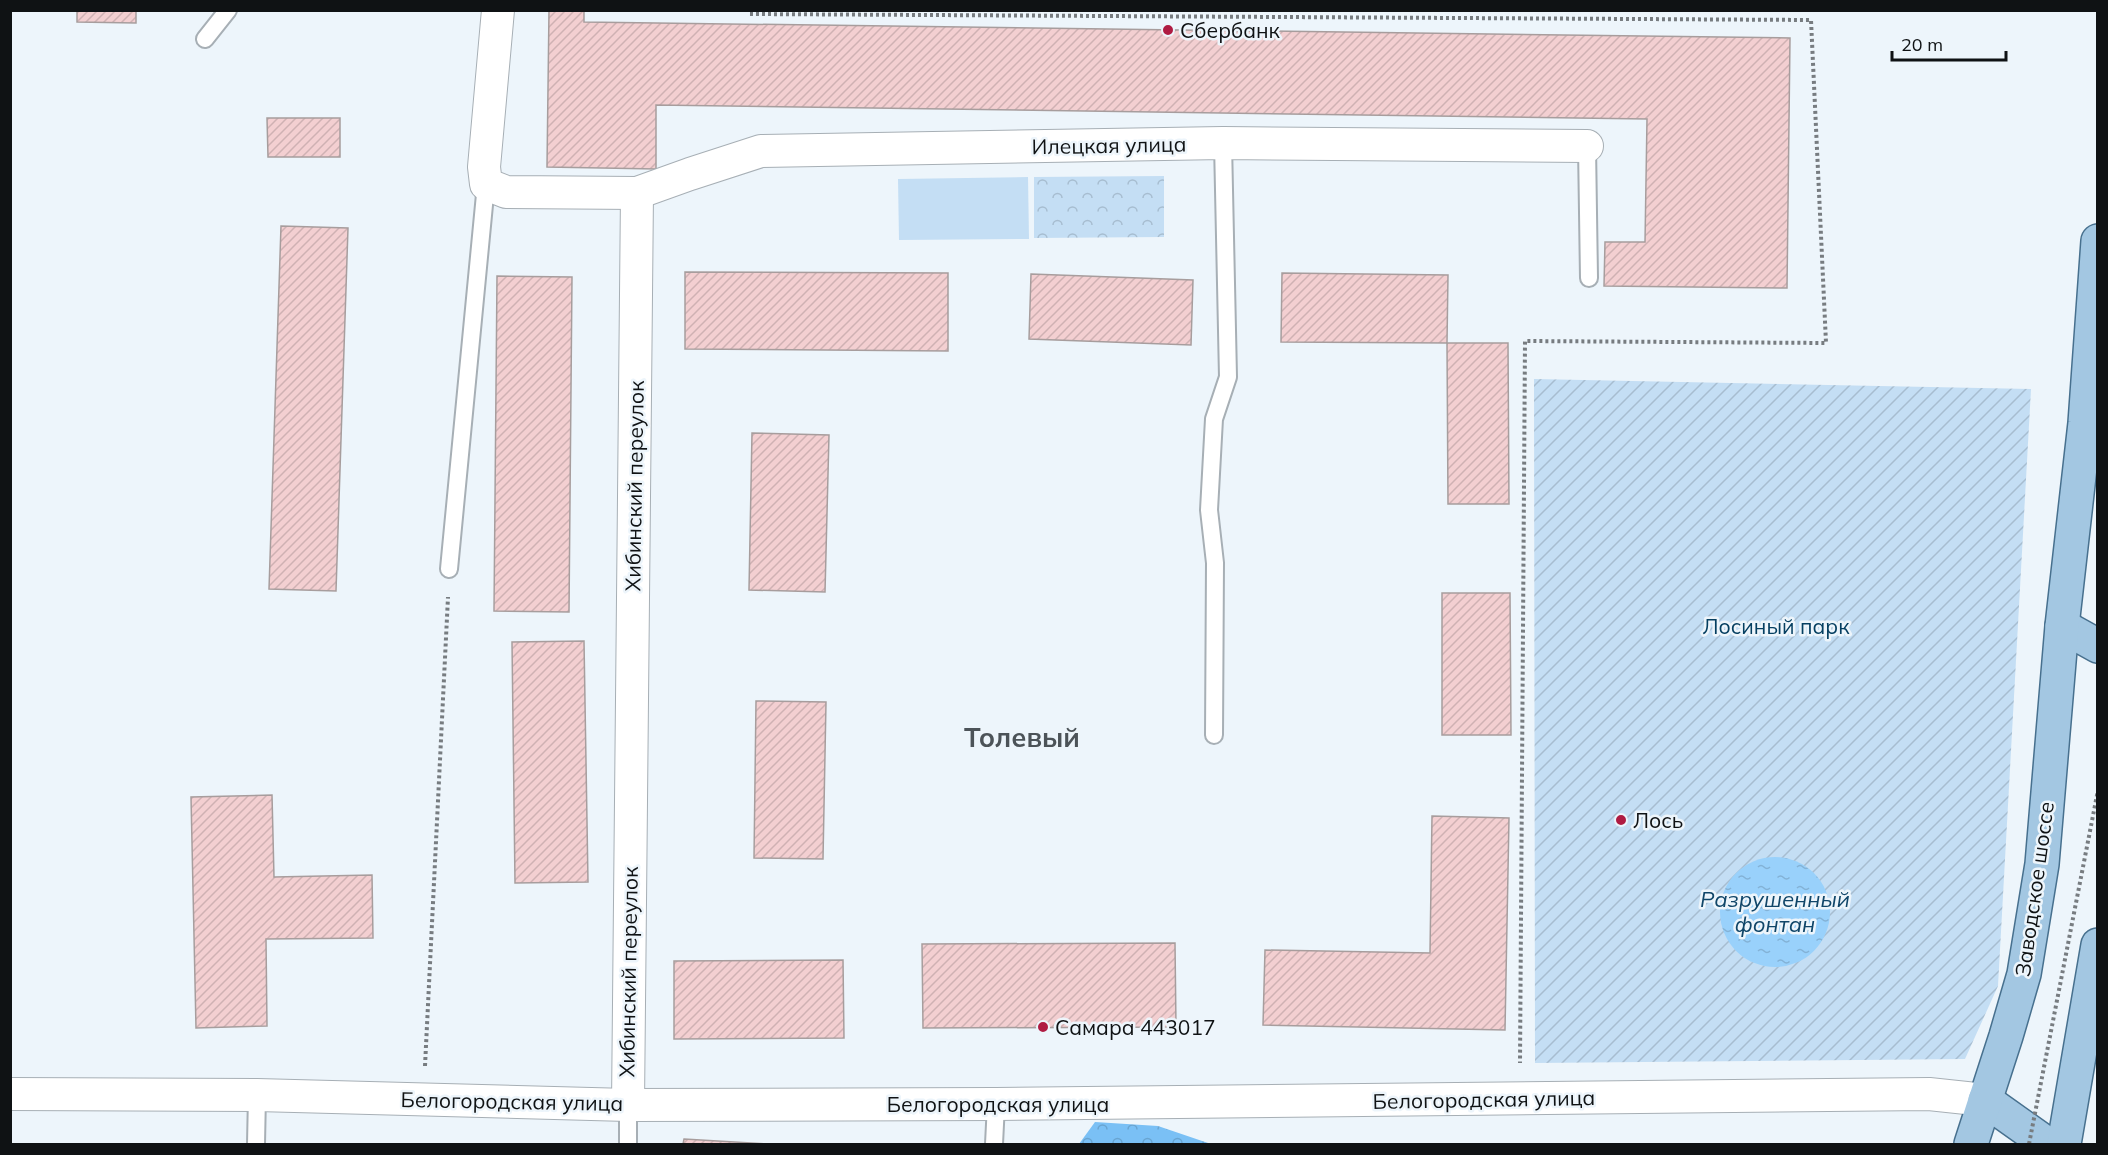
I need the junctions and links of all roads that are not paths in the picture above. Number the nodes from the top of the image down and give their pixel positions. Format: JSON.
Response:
{"nodes":[{"id":1,"x":228,"y":10,"type":"edge"},
{"id":2,"x":498,"y":10,"type":"edge"},
{"id":3,"x":205,"y":39,"type":"dead end"},
{"id":4,"x":1222,"y":143,"type":"junction"},
{"id":5,"x":1587,"y":146,"type":"joint"},
{"id":6,"x":486,"y":184,"type":"junction"},
{"id":7,"x":637,"y":193,"type":"junction"},
{"id":8,"x":2097,"y":241,"type":"edge"},
{"id":9,"x":1589,"y":278,"type":"dead end"},
{"id":10,"x":2091,"y":425,"type":"edge"},
{"id":11,"x":449,"y":569,"type":"road end"},
{"id":12,"x":2062,"y":626,"type":"junction"},
{"id":13,"x":2097,"y":646,"type":"edge"},
{"id":14,"x":1214,"y":735,"type":"dead end"},
{"id":15,"x":2097,"y":945,"type":"edge"},
{"id":16,"x":10,"y":1094,"type":"edge"},
{"id":17,"x":256,"y":1095,"type":"junction"},
{"id":18,"x":1985,"y":1100,"type":"junction"},
{"id":19,"x":628,"y":1104,"type":"junction"},
{"id":20,"x":996,"y":1104,"type":"junction"},
{"id":21,"x":256,"y":1144,"type":"edge"},
{"id":22,"x":628,"y":1144,"type":"edge"},
{"id":23,"x":994,"y":1144,"type":"edge"},
{"id":24,"x":1971,"y":1144,"type":"edge"},
{"id":25,"x":2047,"y":1144,"type":"edge"},
{"id":26,"x":2064,"y":1144,"type":"edge"}],
"edges":[{"from":1,"to":3,"type":"lane"},
{"from":2,"to":6,"type":"street"},
{"from":4,"to":5,"type":"street","name":"Илецкая улица"},
{"from":4,"to":7,"type":"street","name":"Илецкая улица"},
{"from":4,"to":14,"type":"lane"},
{"from":5,"to":9,"type":"lane"},
{"from":6,"to":7,"type":"street"},
{"from":6,"to":11,"type":"lane"},
{"from":7,"to":19,"type":"street","name":"Хибинский переулок"},
{"from":8,"to":10,"type":"main road","name":"Заводское шоссе"},
{"from":10,"to":12,"type":"main road","name":"Заводское шоссе"},
{"from":12,"to":13,"type":"main road"},
{"from":12,"to":18,"type":"main road","name":"Заводское шоссе"},
{"from":15,"to":26,"type":"main road"},
{"from":16,"to":17,"type":"street","name":"Белогородская улица"},
{"from":17,"to":19,"type":"street","name":"Белогородская улица"},
{"from":17,"to":21,"type":"lane"},
{"from":18,"to":20,"type":"street","name":"Белогородская улица"},
{"from":18,"to":24,"type":"main road","name":"Заводское шоссе"},
{"from":18,"to":25,"type":"main road"},
{"from":19,"to":20,"type":"street","name":"Белогородская улица"},
{"from":19,"to":22,"type":"lane"},
{"from":20,"to":23,"type":"lane"}]}
